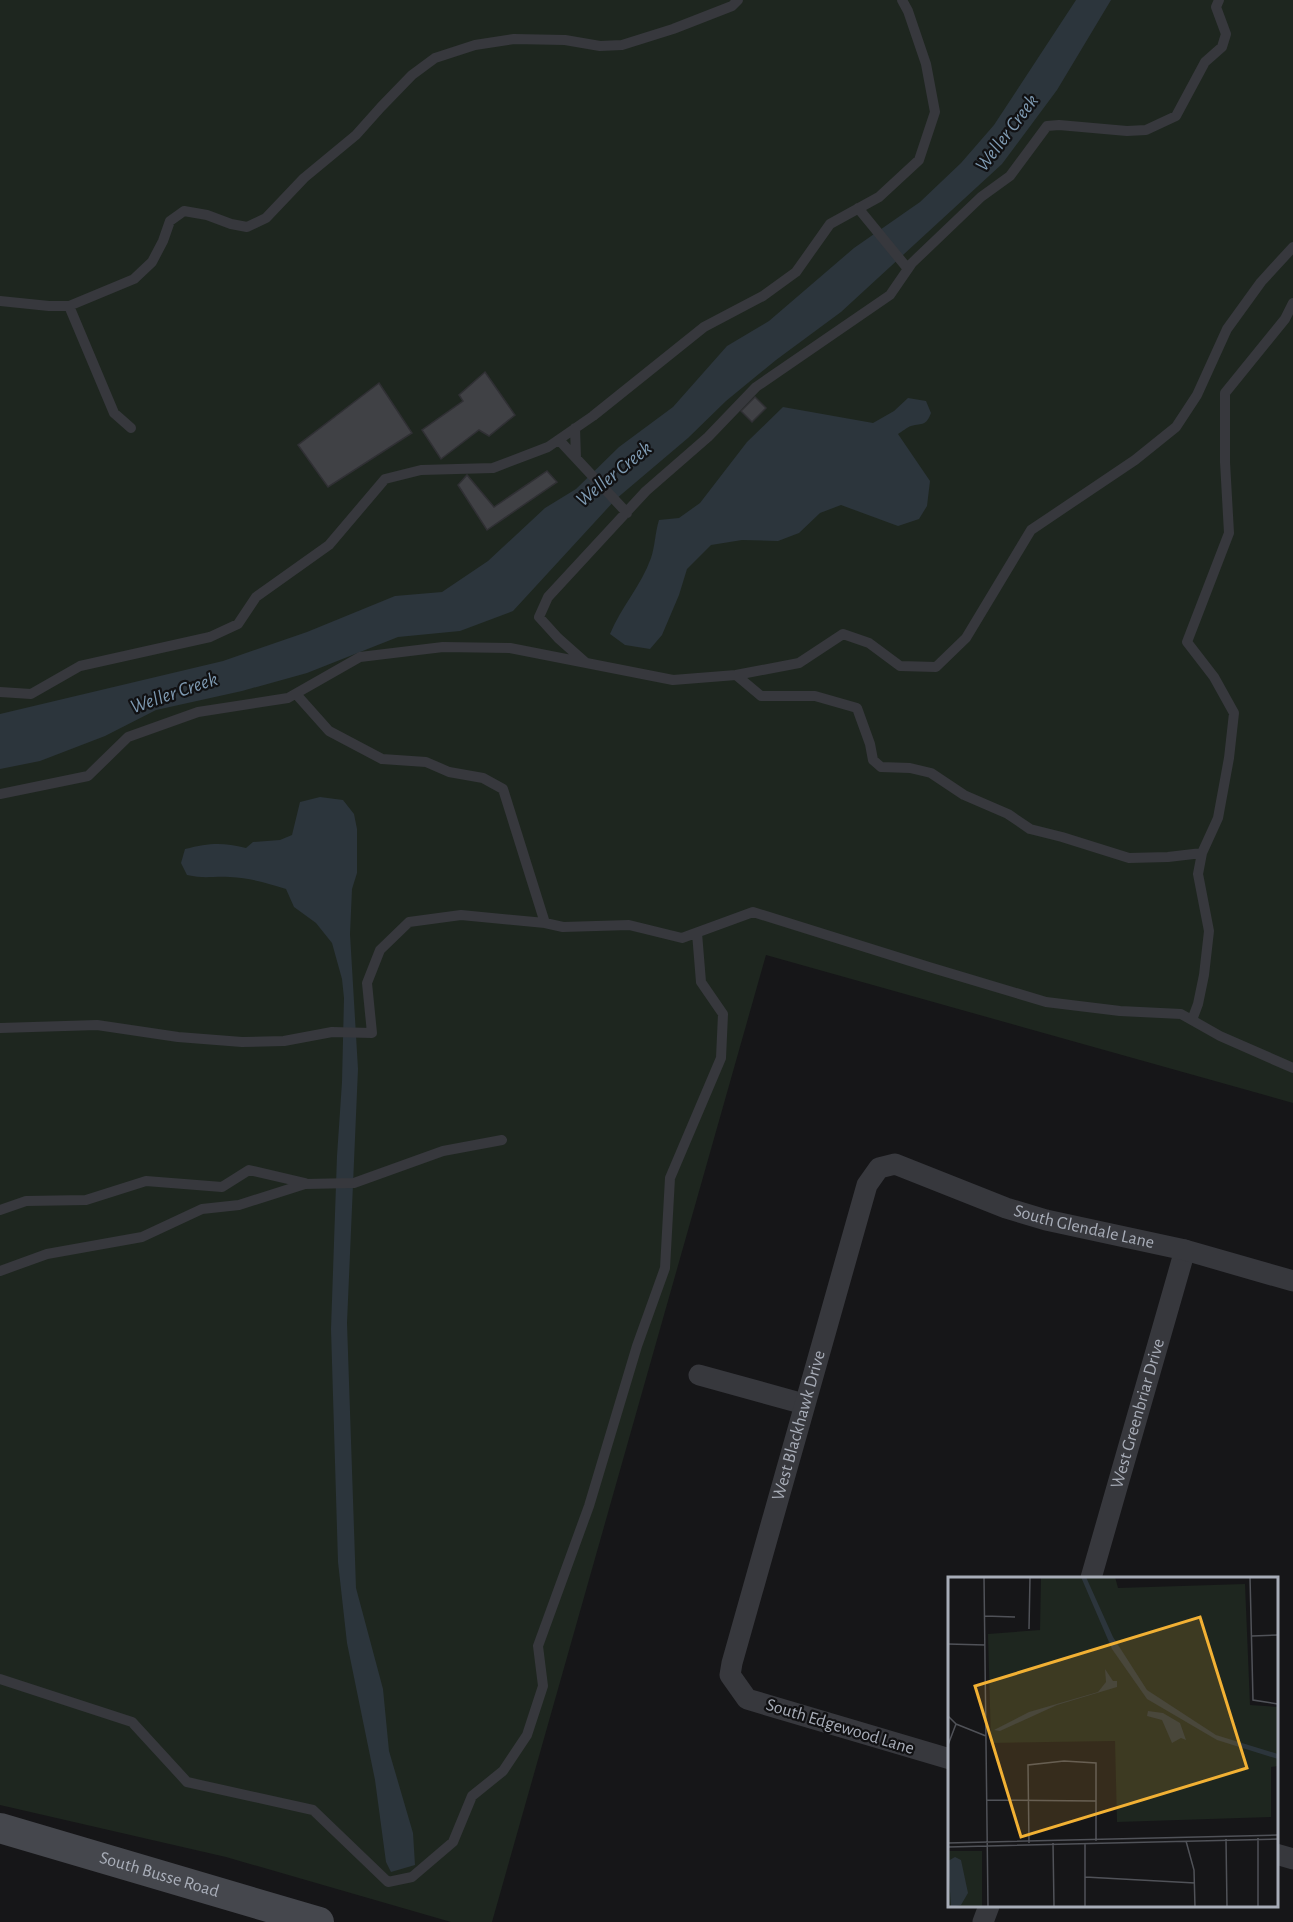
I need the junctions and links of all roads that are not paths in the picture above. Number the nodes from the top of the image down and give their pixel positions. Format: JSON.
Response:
{"nodes":[{"id":1,"x":738,"y":0,"type":"edge"},
{"id":2,"x":902,"y":0,"type":"edge"},
{"id":3,"x":1220,"y":0,"type":"edge"},
{"id":4,"x":858,"y":208,"type":"junction"},
{"id":5,"x":1293,"y":247,"type":"edge"},
{"id":6,"x":905,"y":266,"type":"junction"},
{"id":7,"x":0,"y":301,"type":"edge"},
{"id":8,"x":1293,"y":303,"type":"edge"},
{"id":9,"x":69,"y":306,"type":"junction"},
{"id":10,"x":131,"y":428,"type":"dead end"},
{"id":11,"x":575,"y":428,"type":"junction"},
{"id":12,"x":559,"y":440,"type":"junction"},
{"id":13,"x":578,"y":461,"type":"junction"},
{"id":14,"x":627,"y":513,"type":"junction"},
{"id":15,"x":587,"y":664,"type":"junction"},
{"id":16,"x":736,"y":675,"type":"junction"},
{"id":17,"x":0,"y":692,"type":"edge"},
{"id":18,"x":296,"y":694,"type":"junction"},
{"id":19,"x":0,"y":794,"type":"edge"},
{"id":20,"x":1202,"y":853,"type":"junction"},
{"id":21,"x":545,"y":924,"type":"junction"},
{"id":22,"x":697,"y":933,"type":"junction"},
{"id":23,"x":1192,"y":1020,"type":"junction"},
{"id":24,"x":0,"y":1028,"type":"edge"},
{"id":25,"x":1293,"y":1068,"type":"edge"},
{"id":26,"x":502,"y":1140,"type":"dead end"},
{"id":27,"x":879,"y":1168,"type":"joint"},
{"id":28,"x":305,"y":1184,"type":"junction"},
{"id":29,"x":0,"y":1210,"type":"edge"},
{"id":30,"x":1185,"y":1250,"type":"junction"},
{"id":31,"x":0,"y":1271,"type":"edge"},
{"id":32,"x":1293,"y":1281,"type":"edge"},
{"id":33,"x":699,"y":1375,"type":"dead end"},
{"id":34,"x":804,"y":1404,"type":"junction"},
{"id":35,"x":1091,"y":1577,"type":"edge"},
{"id":36,"x":0,"y":1678,"type":"edge"},
{"id":37,"x":736,"y":1685,"type":"joint"},
{"id":38,"x":948,"y":1758,"type":"edge"},
{"id":39,"x":0,"y":1828,"type":"edge"},
{"id":40,"x":1278,"y":1855,"type":"edge"},
{"id":41,"x":1293,"y":1859,"type":"edge"},
{"id":42,"x":987,"y":1907,"type":"edge"},
{"id":43,"x":319,"y":1922,"type":"edge"},
{"id":44,"x":983,"y":1922,"type":"edge"}],
"edges":[{"from":1,"to":9,"type":"lane"},
{"from":2,"to":4,"type":"lane"},
{"from":3,"to":6,"type":"lane"},
{"from":4,"to":6,"type":"lane"},
{"from":4,"to":11,"type":"lane"},
{"from":5,"to":16,"type":"lane"},
{"from":6,"to":14,"type":"lane"},
{"from":7,"to":9,"type":"lane"},
{"from":8,"to":20,"type":"lane"},
{"from":9,"to":10,"type":"lane"},
{"from":11,"to":12,"type":"lane"},
{"from":11,"to":13,"type":"lane"},
{"from":12,"to":13,"type":"lane"},
{"from":12,"to":17,"type":"lane"},
{"from":13,"to":14,"type":"lane"},
{"from":14,"to":15,"type":"lane"},
{"from":15,"to":16,"type":"lane"},
{"from":15,"to":18,"type":"lane"},
{"from":16,"to":20,"type":"lane"},
{"from":18,"to":19,"type":"lane"},
{"from":18,"to":21,"type":"lane"},
{"from":20,"to":23,"type":"lane"},
{"from":21,"to":22,"type":"lane"},
{"from":21,"to":24,"type":"lane"},
{"from":22,"to":23,"type":"lane"},
{"from":22,"to":36,"type":"lane"},
{"from":23,"to":25,"type":"lane"},
{"from":26,"to":28,"type":"lane"},
{"from":27,"to":30,"type":"street","name":"South Glendale Lane"},
{"from":27,"to":34,"type":"street","name":"West Blackhawk Drive"},
{"from":28,"to":29,"type":"lane"},
{"from":28,"to":31,"type":"lane"},
{"from":30,"to":32,"type":"street","name":"South Glendale Lane"},
{"from":30,"to":35,"type":"street","name":"West Greenbriar Drive"},
{"from":33,"to":34,"type":"street"},
{"from":34,"to":37,"type":"street","name":"West Blackhawk Drive"},
{"from":37,"to":38,"type":"street","name":"South Edgewood Lane"},
{"from":39,"to":43,"type":"main road","name":"South Busse Road"},
{"from":40,"to":41,"type":"street"},
{"from":42,"to":44,"type":"street"}]}
